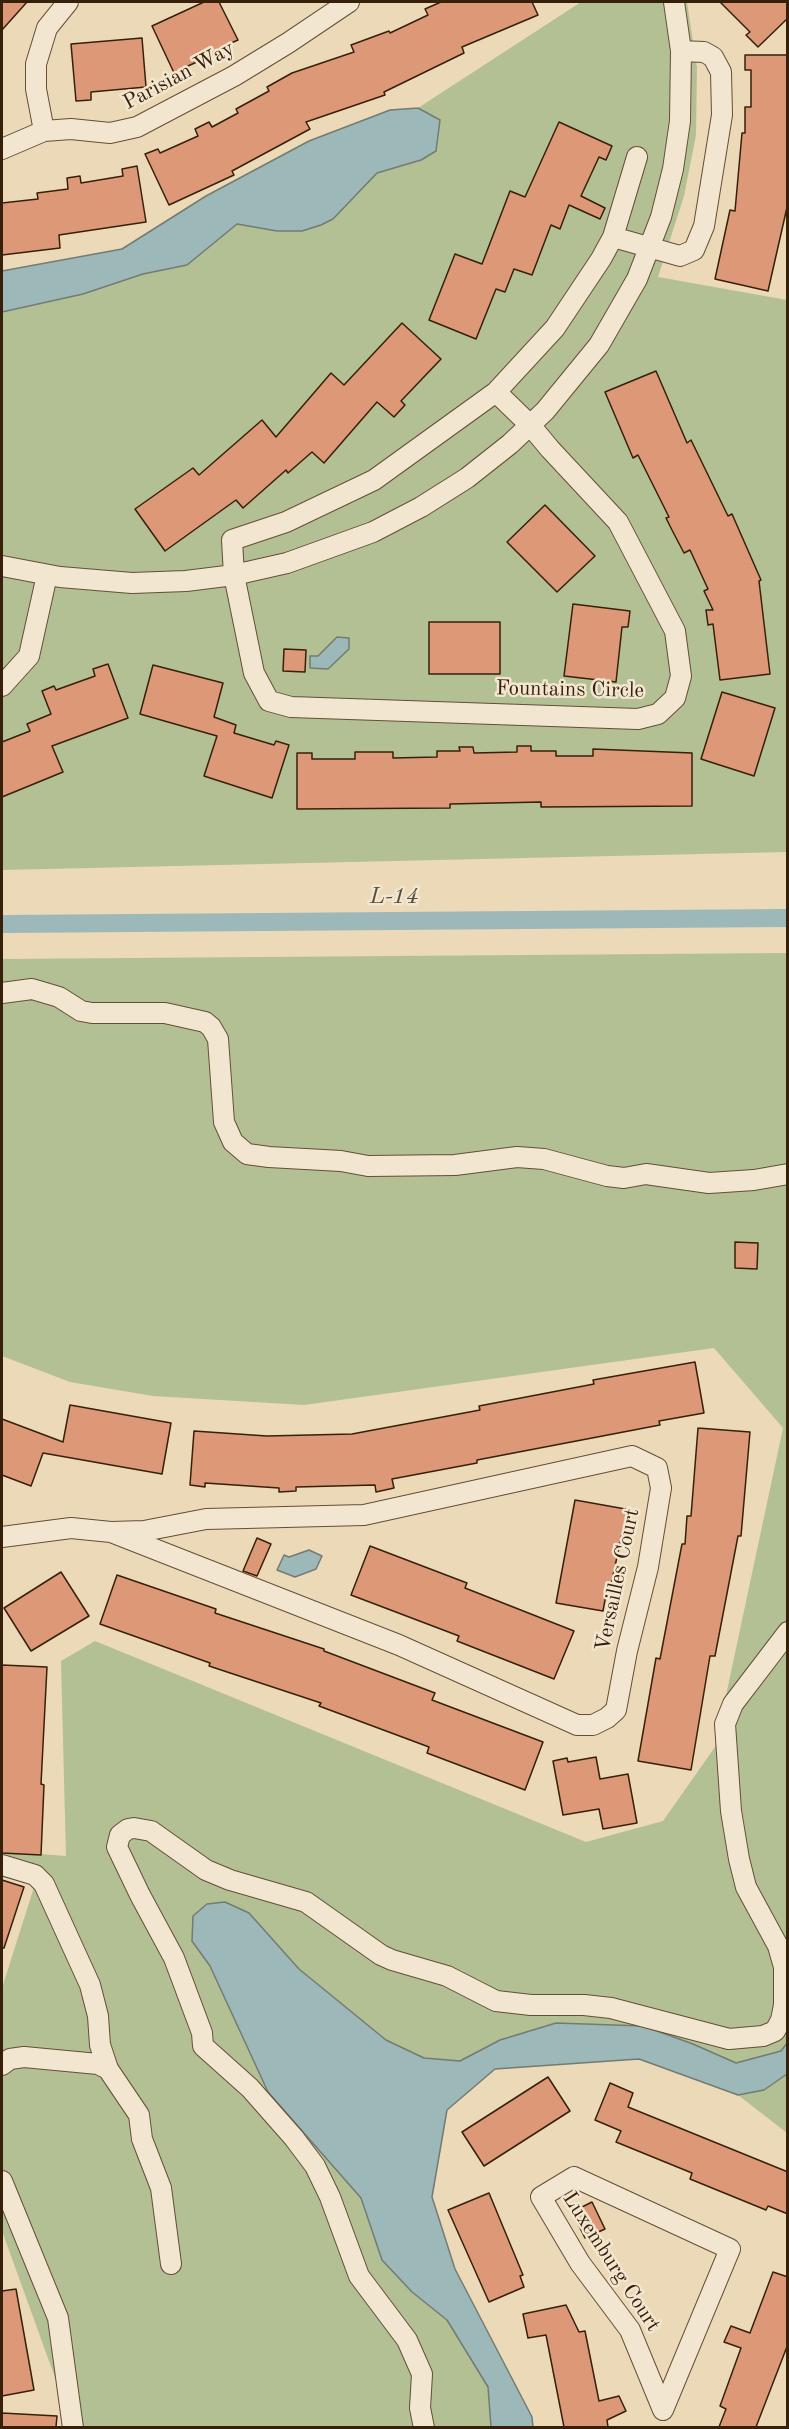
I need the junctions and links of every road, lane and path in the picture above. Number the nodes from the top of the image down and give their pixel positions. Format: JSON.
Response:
{"nodes":[{"id":1,"x":68,"y":2,"type":"edge"},
{"id":2,"x":349,"y":2,"type":"edge"},
{"id":3,"x":674,"y":2,"type":"edge"},
{"id":4,"x":681,"y":51,"type":"junction"},
{"id":5,"x":44,"y":131,"type":"junction"},
{"id":6,"x":2,"y":149,"type":"edge"},
{"id":7,"x":637,"y":157,"type":"dead end"},
{"id":8,"x":613,"y":237,"type":"junction"},
{"id":9,"x":650,"y":247,"type":"junction"},
{"id":10,"x":496,"y":392,"type":"junction"},
{"id":11,"x":530,"y":425,"type":"junction"},
{"id":12,"x":2,"y":566,"type":"edge"},
{"id":13,"x":47,"y":575,"type":"junction"},
{"id":14,"x":234,"y":575,"type":"junction"},
{"id":15,"x":2,"y":686,"type":"edge"},
{"id":16,"x":2,"y":993,"type":"edge"},
{"id":17,"x":788,"y":1174,"type":"edge"},
{"id":18,"x":111,"y":1532,"type":"junction"},
{"id":19,"x":2,"y":1537,"type":"edge"},
{"id":20,"x":788,"y":1632,"type":"edge"},
{"id":21,"x":2,"y":1865,"type":"edge"},
{"id":22,"x":782,"y":2037,"type":"edge"},
{"id":23,"x":2,"y":2065,"type":"edge"},
{"id":24,"x":108,"y":2069,"type":"junction"},
{"id":25,"x":2,"y":2181,"type":"edge"},
{"id":26,"x":171,"y":2264,"type":"dead end"},
{"id":27,"x":663,"y":2419,"type":"edge"},
{"id":28,"x":73,"y":2427,"type":"edge"},
{"id":29,"x":424,"y":2427,"type":"edge"}],
"edges":[{"from":1,"to":5,"type":"street"},
{"from":2,"to":5,"type":"street","name":"Parisian Way"},
{"from":3,"to":4,"type":"street"},
{"from":4,"to":9,"type":"street"},
{"from":4,"to":9,"type":"street"},
{"from":5,"to":6,"type":"street"},
{"from":7,"to":8,"type":"street"},
{"from":8,"to":9,"type":"street"},
{"from":8,"to":10,"type":"street"},
{"from":9,"to":11,"type":"street"},
{"from":10,"to":11,"type":"street","name":"Fountains Circle"},
{"from":10,"to":14,"type":"street","name":"Fountains Circle"},
{"from":11,"to":14,"type":"street"},
{"from":11,"to":14,"type":"street","name":"Fountains Circle"},
{"from":12,"to":13,"type":"street"},
{"from":13,"to":14,"type":"street"},
{"from":13,"to":15,"type":"street"},
{"from":16,"to":17,"type":"street"},
{"from":18,"to":18,"type":"street","name":"Versailles Court"},
{"from":18,"to":19,"type":"street","name":"Versailles Court"},
{"from":20,"to":22,"type":"street"},
{"from":21,"to":24,"type":"street"},
{"from":22,"to":29,"type":"street"},
{"from":23,"to":24,"type":"street"},
{"from":24,"to":26,"type":"street"},
{"from":25,"to":28,"type":"street"},
{"from":27,"to":27,"type":"street","name":"Luxemburg Court"}]}
